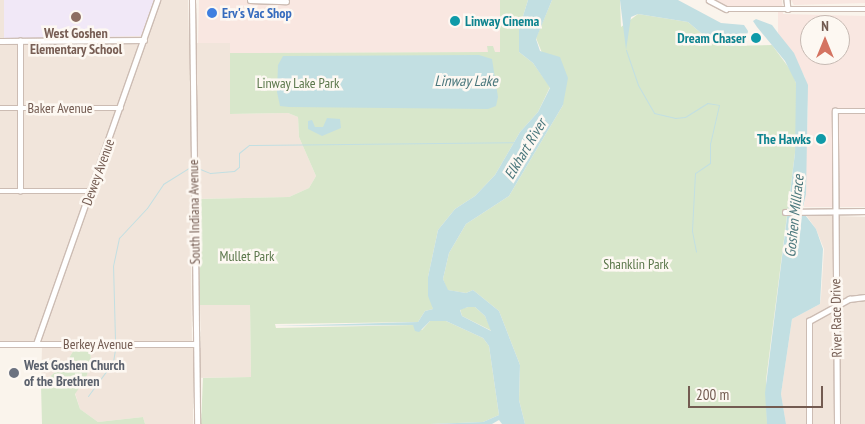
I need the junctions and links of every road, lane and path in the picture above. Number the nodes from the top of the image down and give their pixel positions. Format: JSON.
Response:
{"nodes":[{"id":1,"x":157,"y":0,"type":"edge"},
{"id":2,"x":192,"y":0,"type":"edge"},
{"id":3,"x":250,"y":0,"type":"edge"},
{"id":4,"x":286,"y":0,"type":"edge"},
{"id":5,"x":709,"y":0,"type":"edge"},
{"id":6,"x":787,"y":0,"type":"edge"},
{"id":7,"x":788,"y":9,"type":"junction"},
{"id":8,"x":865,"y":9,"type":"edge"},
{"id":9,"x":144,"y":40,"type":"junction"},
{"id":10,"x":0,"y":41,"type":"edge"},
{"id":11,"x":20,"y":41,"type":"junction"},
{"id":12,"x":0,"y":108,"type":"edge"},
{"id":13,"x":21,"y":108,"type":"junction"},
{"id":14,"x":120,"y":108,"type":"junction"},
{"id":15,"x":865,"y":111,"type":"edge"},
{"id":16,"x":0,"y":191,"type":"edge"},
{"id":17,"x":20,"y":191,"type":"junction"},
{"id":18,"x":91,"y":191,"type":"junction"},
{"id":19,"x":865,"y":211,"type":"edge"},
{"id":20,"x":787,"y":212,"type":"dead end"},
{"id":21,"x":835,"y":212,"type":"junction"},
{"id":22,"x":865,"y":297,"type":"edge"},
{"id":23,"x":835,"y":306,"type":"junction"},
{"id":24,"x":0,"y":344,"type":"edge"},
{"id":25,"x":36,"y":344,"type":"junction"},
{"id":26,"x":196,"y":344,"type":"junction"},
{"id":27,"x":197,"y":424,"type":"edge"},
{"id":28,"x":809,"y":424,"type":"edge"},
{"id":29,"x":837,"y":424,"type":"edge"}],
"edges":[{"from":1,"to":9,"type":"street","name":"Dewey Avenue"},
{"from":2,"to":26,"type":"street","name":"South Indiana Avenue"},
{"from":3,"to":4,"type":"street"},
{"from":5,"to":7,"type":"street"},
{"from":6,"to":7,"type":"street"},
{"from":7,"to":8,"type":"street"},
{"from":9,"to":11,"type":"street"},
{"from":9,"to":14,"type":"street","name":"Dewey Avenue"},
{"from":10,"to":11,"type":"street"},
{"from":11,"to":13,"type":"street"},
{"from":12,"to":13,"type":"street","name":"Baker Avenue"},
{"from":13,"to":14,"type":"street","name":"Baker Avenue"},
{"from":13,"to":17,"type":"street"},
{"from":14,"to":18,"type":"street","name":"Dewey Avenue"},
{"from":15,"to":21,"type":"street","name":"River Race Drive"},
{"from":16,"to":17,"type":"street"},
{"from":17,"to":18,"type":"street"},
{"from":18,"to":25,"type":"street","name":"Dewey Avenue"},
{"from":19,"to":21,"type":"street"},
{"from":20,"to":21,"type":"street"},
{"from":21,"to":23,"type":"street","name":"River Race Drive"},
{"from":22,"to":23,"type":"street"},
{"from":23,"to":28,"type":"street"},
{"from":23,"to":29,"type":"street","name":"River Race Drive"},
{"from":24,"to":25,"type":"street","name":"Berkey Avenue"},
{"from":25,"to":26,"type":"street","name":"Berkey Avenue"},
{"from":26,"to":27,"type":"street","name":"South Indiana Avenue"}]}
